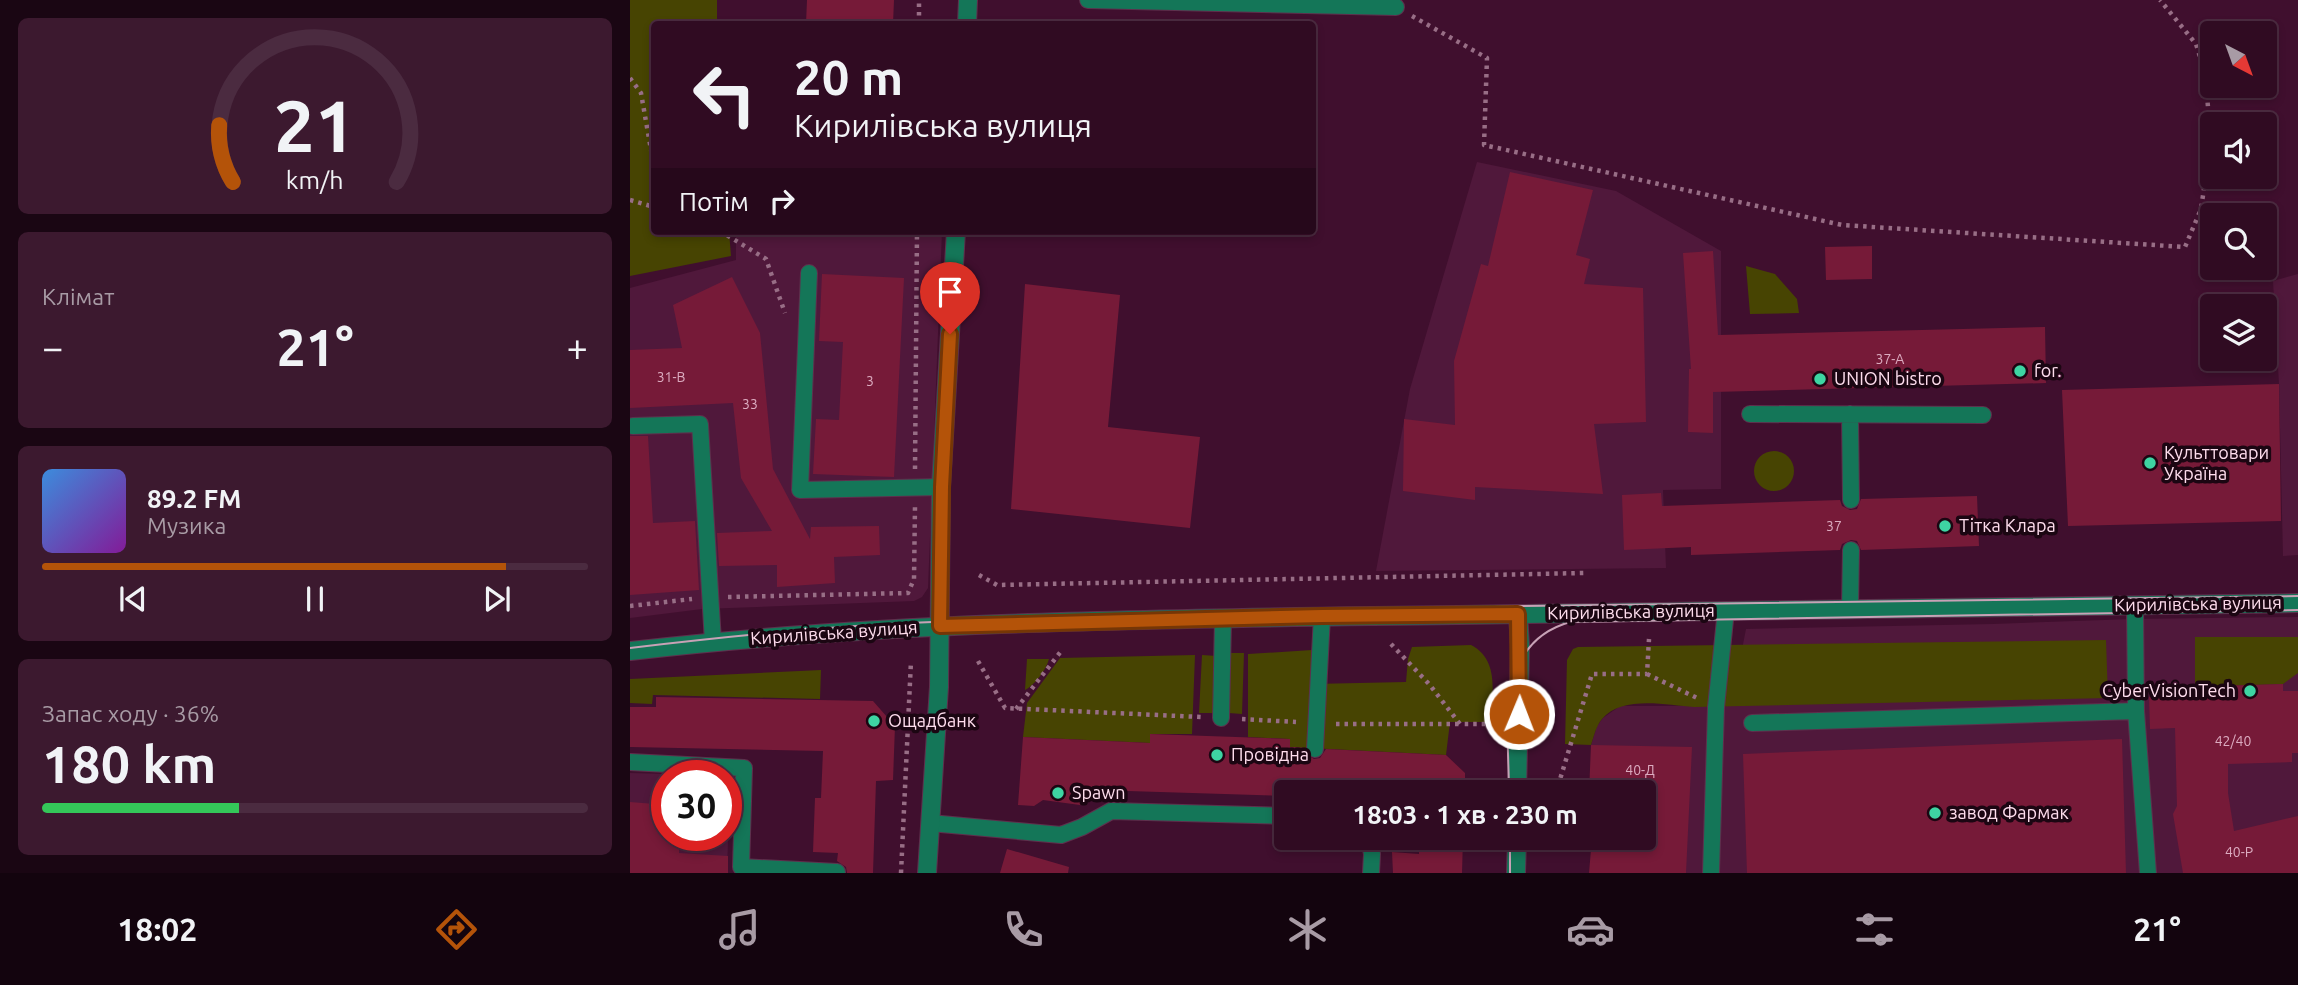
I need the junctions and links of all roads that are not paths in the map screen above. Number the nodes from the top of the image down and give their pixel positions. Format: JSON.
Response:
{"nodes":[{"id":1,"x":968,"y":0,"type":"edge"},
{"id":2,"x":1088,"y":0,"type":"edge"},
{"id":3,"x":1396,"y":7,"type":"road end"},
{"id":4,"x":967,"y":21,"type":"edge"},
{"id":5,"x":956,"y":235,"type":"edge"},
{"id":6,"x":809,"y":273,"type":"dead end"},
{"id":7,"x":1750,"y":414,"type":"dead end"},
{"id":8,"x":1850,"y":414,"type":"junction"},
{"id":9,"x":1983,"y":415,"type":"dead end"},
{"id":10,"x":633,"y":426,"type":"dead end"},
{"id":11,"x":942,"y":487,"type":"junction"},
{"id":12,"x":1851,"y":500,"type":"dead end"},
{"id":13,"x":1851,"y":550,"type":"dead end"},
{"id":14,"x":2298,"y":603,"type":"edge"},
{"id":15,"x":2135,"y":605,"type":"junction"},
{"id":16,"x":1850,"y":609,"type":"junction"},
{"id":17,"x":1726,"y":610,"type":"junction"},
{"id":18,"x":1518,"y":614,"type":"junction"},
{"id":19,"x":1322,"y":616,"type":"junction"},
{"id":20,"x":1223,"y":619,"type":"junction"},
{"id":21,"x":940,"y":626,"type":"junction"},
{"id":22,"x":713,"y":642,"type":"junction"},
{"id":23,"x":630,"y":651,"type":"edge"},
{"id":24,"x":2136,"y":711,"type":"junction"},
{"id":25,"x":1221,"y":718,"type":"dead end"},
{"id":26,"x":1752,"y":723,"type":"dead end"},
{"id":27,"x":1315,"y":749,"type":"dead end"},
{"id":28,"x":630,"y":762,"type":"edge"},
{"id":29,"x":1517,"y":780,"type":"edge"},
{"id":30,"x":1274,"y":816,"type":"edge"},
{"id":31,"x":930,"y":823,"type":"junction"},
{"id":32,"x":1371,"y":850,"type":"edge"},
{"id":33,"x":1517,"y":850,"type":"edge"},
{"id":34,"x":837,"y":872,"type":"edge"},
{"id":35,"x":927,"y":873,"type":"edge"},
{"id":36,"x":1371,"y":873,"type":"edge"},
{"id":37,"x":1516,"y":873,"type":"edge"},
{"id":38,"x":1711,"y":873,"type":"edge"},
{"id":39,"x":2148,"y":873,"type":"edge"}],
"edges":[{"from":1,"to":4,"type":"street"},
{"from":2,"to":3,"type":"lane"},
{"from":5,"to":11,"type":"street"},
{"from":6,"to":11,"type":"lane"},
{"from":7,"to":8,"type":"lane"},
{"from":8,"to":9,"type":"lane"},
{"from":8,"to":12,"type":"lane"},
{"from":10,"to":22,"type":"lane"},
{"from":11,"to":21,"type":"street"},
{"from":13,"to":16,"type":"lane"},
{"from":14,"to":15,"type":"street","name":"Кирилівська вулиця"},
{"from":15,"to":16,"type":"street","name":"Кирилівська вулиця"},
{"from":15,"to":24,"type":"lane"},
{"from":16,"to":17,"type":"street","name":"Кирилівська вулиця"},
{"from":17,"to":18,"type":"street","name":"Кирилівська вулиця"},
{"from":17,"to":38,"type":"lane"},
{"from":18,"to":19,"type":"street","name":"Кирилівська вулиця"},
{"from":18,"to":29,"type":"street"},
{"from":19,"to":20,"type":"street","name":"Кирилівська вулиця"},
{"from":19,"to":27,"type":"lane"},
{"from":20,"to":21,"type":"street","name":"Кирилівська вулиця"},
{"from":20,"to":25,"type":"lane"},
{"from":21,"to":22,"type":"street","name":"Кирилівська вулиця"},
{"from":21,"to":31,"type":"street"},
{"from":22,"to":23,"type":"street","name":"Кирилівська вулиця"},
{"from":24,"to":26,"type":"lane"},
{"from":24,"to":39,"type":"lane"},
{"from":28,"to":34,"type":"lane"},
{"from":30,"to":31,"type":"lane"},
{"from":31,"to":35,"type":"street"},
{"from":32,"to":36,"type":"lane"},
{"from":33,"to":37,"type":"street"}]}
